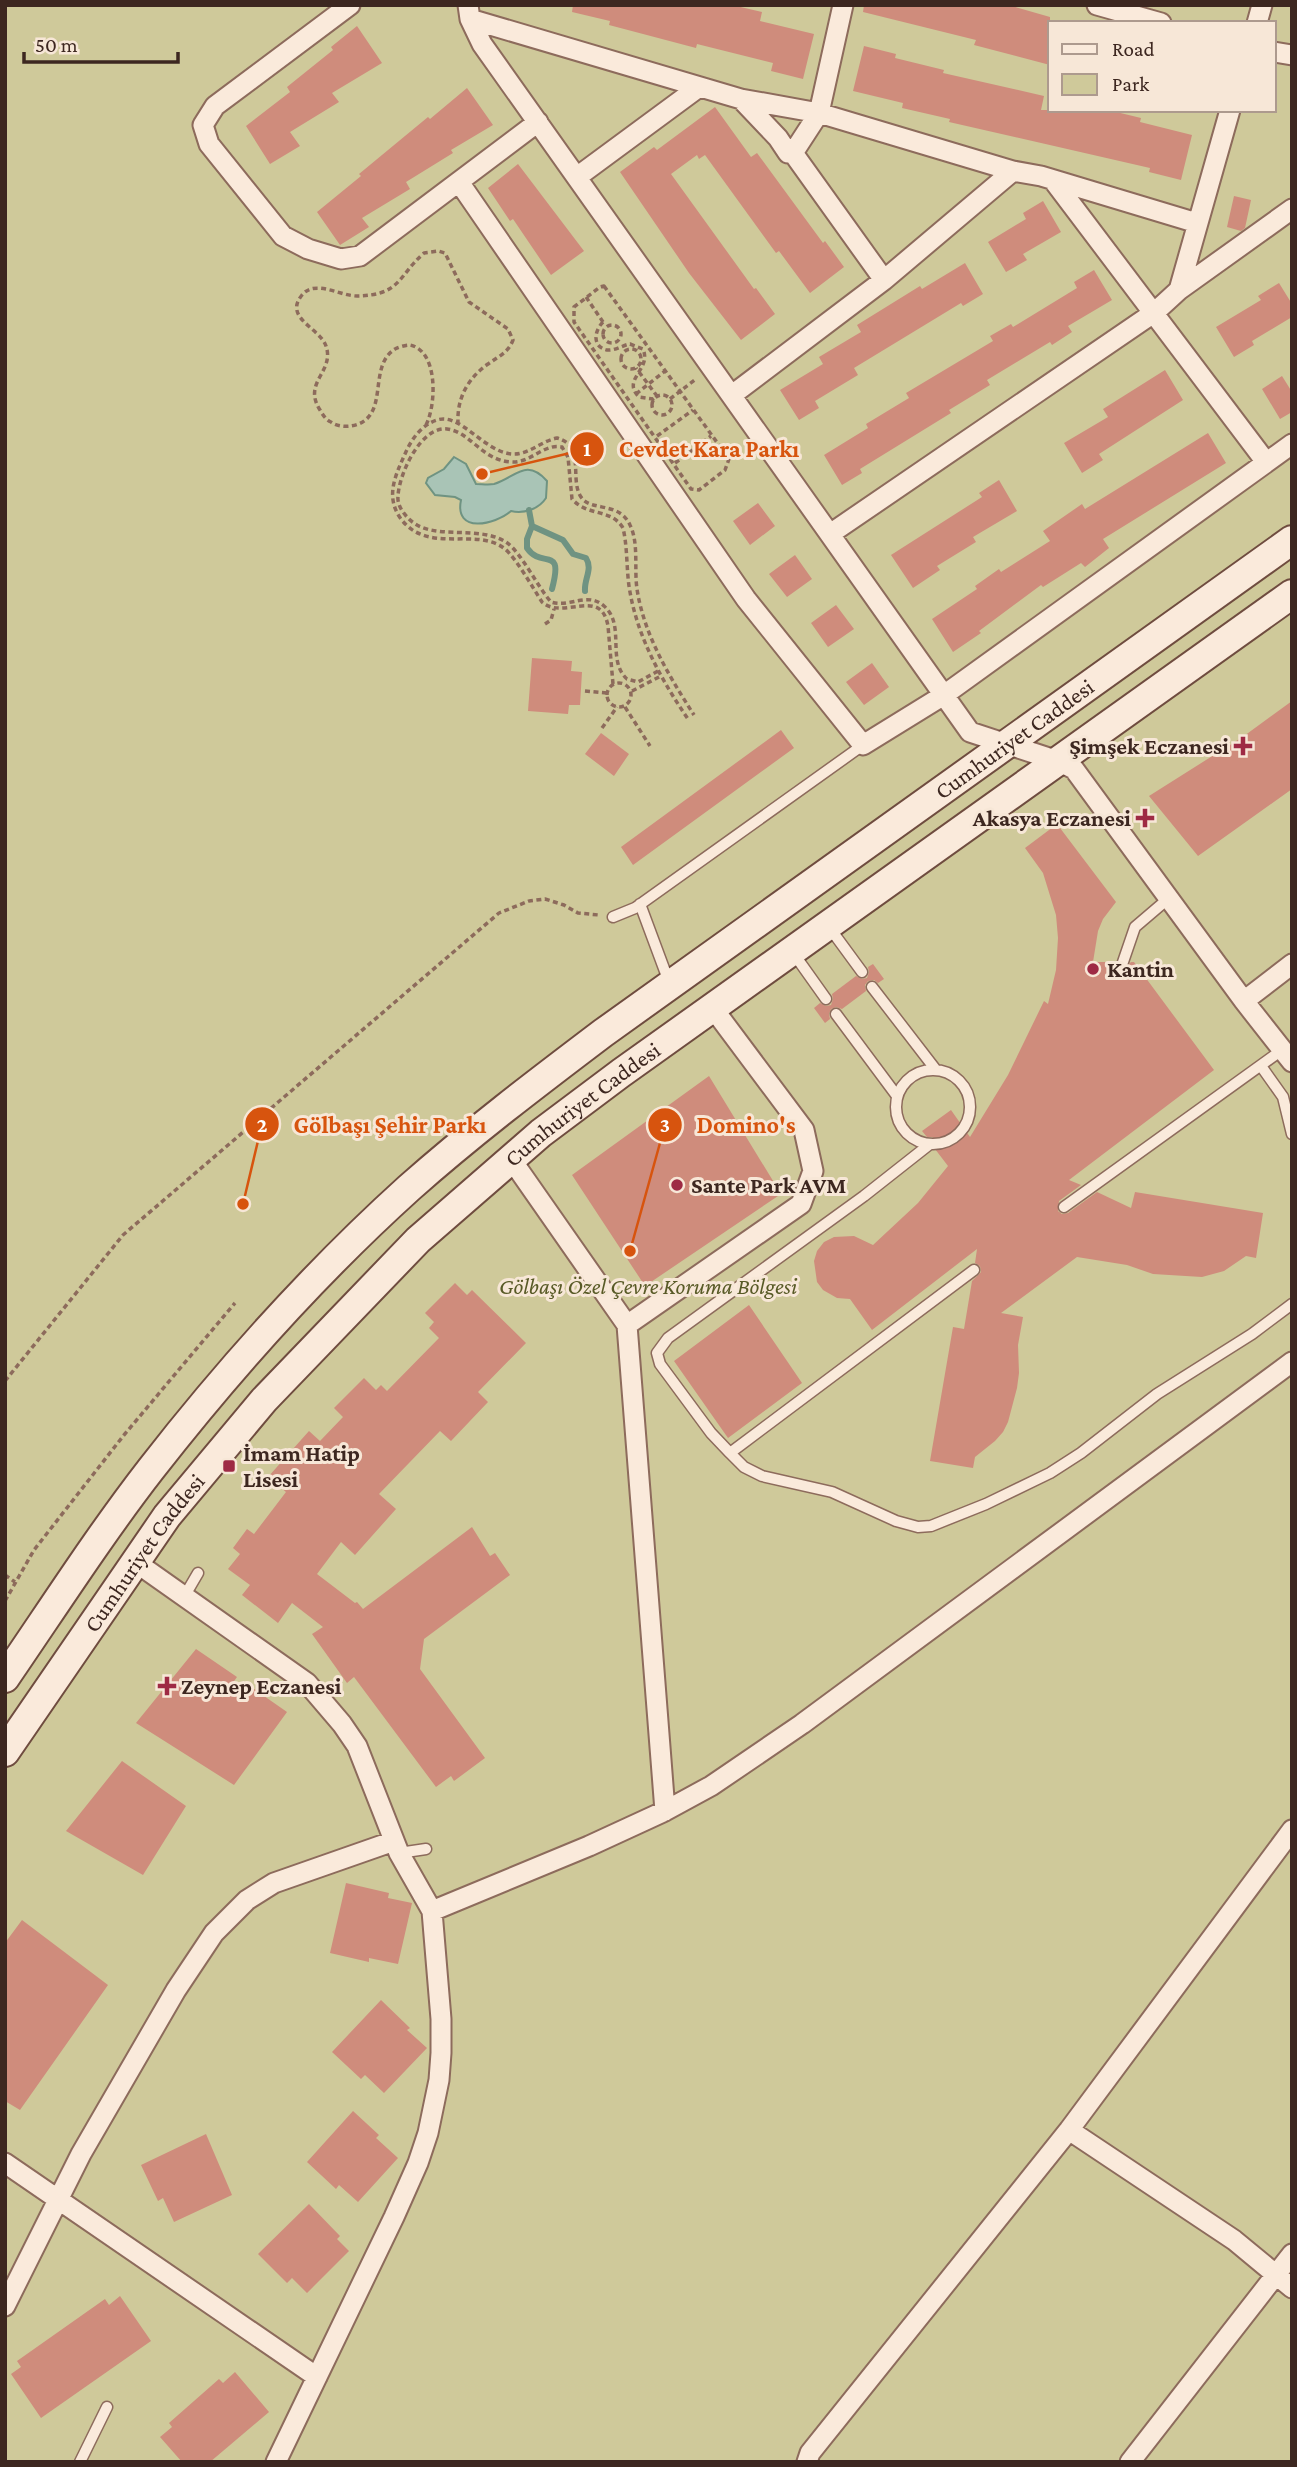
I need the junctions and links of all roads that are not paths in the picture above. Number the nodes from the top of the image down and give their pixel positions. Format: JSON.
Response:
{"nodes":[{"id":1,"x":350,"y":5,"type":"edge"},
{"id":2,"x":843,"y":5,"type":"edge"},
{"id":3,"x":1097,"y":5,"type":"edge"},
{"id":4,"x":469,"y":12,"type":"edge"},
{"id":5,"x":1154,"y":21,"type":"edge"},
{"id":6,"x":699,"y":87,"type":"junction"},
{"id":7,"x":741,"y":99,"type":"junction"},
{"id":8,"x":1229,"y":112,"type":"edge"},
{"id":9,"x":819,"y":113,"type":"junction"},
{"id":10,"x":538,"y":122,"type":"junction"},
{"id":11,"x":793,"y":153,"type":"junction"},
{"id":12,"x":1013,"y":171,"type":"junction"},
{"id":13,"x":578,"y":177,"type":"junction"},
{"id":14,"x":1053,"y":180,"type":"junction"},
{"id":15,"x":459,"y":182,"type":"junction"},
{"id":16,"x":1292,"y":209,"type":"edge"},
{"id":17,"x":1197,"y":223,"type":"junction"},
{"id":18,"x":884,"y":280,"type":"junction"},
{"id":19,"x":1180,"y":290,"type":"junction"},
{"id":20,"x":1155,"y":312,"type":"junction"},
{"id":21,"x":732,"y":395,"type":"junction"},
{"id":22,"x":1292,"y":443,"type":"edge"},
{"id":23,"x":1266,"y":462,"type":"junction"},
{"id":24,"x":831,"y":534,"type":"junction"},
{"id":25,"x":1292,"y":540,"type":"edge"},
{"id":26,"x":1292,"y":594,"type":"edge"},
{"id":27,"x":944,"y":695,"type":"junction"},
{"id":28,"x":863,"y":745,"type":"junction"},
{"id":29,"x":1005,"y":745,"type":"junction"},
{"id":30,"x":1058,"y":761,"type":"junction"},
{"id":31,"x":1168,"y":898,"type":"junction"},
{"id":32,"x":640,"y":904,"type":"junction"},
{"id":33,"x":610,"y":916,"type":"road end"},
{"id":34,"x":828,"y":925,"type":"junction"},
{"id":35,"x":792,"y":951,"type":"junction"},
{"id":36,"x":1123,"y":962,"type":"dead end"},
{"id":37,"x":1292,"y":964,"type":"edge"},
{"id":38,"x":862,"y":972,"type":"dead end"},
{"id":39,"x":670,"y":984,"type":"junction"},
{"id":40,"x":872,"y":987,"type":"dead end"},
{"id":41,"x":826,"y":999,"type":"dead end"},
{"id":42,"x":1244,"y":1001,"type":"junction"},
{"id":43,"x":712,"y":1007,"type":"junction"},
{"id":44,"x":836,"y":1014,"type":"dead end"},
{"id":45,"x":1287,"y":1056,"type":"edge"},
{"id":46,"x":1261,"y":1066,"type":"junction"},
{"id":47,"x":936,"y":1070,"type":"junction"},
{"id":48,"x":897,"y":1096,"type":"junction"},
{"id":49,"x":1292,"y":1134,"type":"edge"},
{"id":50,"x":930,"y":1144,"type":"junction"},
{"id":51,"x":510,"y":1159,"type":"junction"},
{"id":52,"x":1064,"y":1207,"type":"dead end"},
{"id":53,"x":974,"y":1269,"type":"dead end"},
{"id":54,"x":1292,"y":1304,"type":"edge"},
{"id":55,"x":626,"y":1325,"type":"junction"},
{"id":56,"x":1292,"y":1362,"type":"edge"},
{"id":57,"x":730,"y":1453,"type":"junction"},
{"id":58,"x":134,"y":1562,"type":"junction"},
{"id":59,"x":198,"y":1573,"type":"dead end"},
{"id":60,"x":184,"y":1597,"type":"junction"},
{"id":61,"x":5,"y":1678,"type":"edge"},
{"id":62,"x":5,"y":1752,"type":"edge"},
{"id":63,"x":665,"y":1811,"type":"junction"},
{"id":64,"x":1292,"y":1830,"type":"edge"},
{"id":65,"x":397,"y":1847,"type":"junction"},
{"id":66,"x":426,"y":1849,"type":"dead end"},
{"id":67,"x":432,"y":1911,"type":"junction"},
{"id":68,"x":1069,"y":2130,"type":"junction"},
{"id":69,"x":5,"y":2164,"type":"edge"},
{"id":70,"x":59,"y":2200,"type":"junction"},
{"id":71,"x":1292,"y":2254,"type":"edge"},
{"id":72,"x":1276,"y":2275,"type":"junction"},
{"id":73,"x":1292,"y":2288,"type":"edge"},
{"id":74,"x":5,"y":2306,"type":"edge"},
{"id":75,"x":317,"y":2376,"type":"junction"},
{"id":76,"x":107,"y":2407,"type":"dead end"},
{"id":77,"x":80,"y":2462,"type":"edge"},
{"id":78,"x":276,"y":2462,"type":"edge"},
{"id":79,"x":807,"y":2462,"type":"edge"},
{"id":80,"x":1130,"y":2462,"type":"edge"}],
"edges":[{"from":1,"to":15,"type":"street"},
{"from":2,"to":9,"type":"street"},
{"from":3,"to":5,"type":"street"},
{"from":4,"to":6,"type":"street"},
{"from":4,"to":10,"type":"street"},
{"from":6,"to":7,"type":"street"},
{"from":6,"to":13,"type":"street"},
{"from":7,"to":9,"type":"street"},
{"from":7,"to":11,"type":"street"},
{"from":8,"to":17,"type":"street"},
{"from":9,"to":11,"type":"street"},
{"from":9,"to":12,"type":"street"},
{"from":10,"to":13,"type":"street"},
{"from":10,"to":15,"type":"street"},
{"from":11,"to":18,"type":"street"},
{"from":12,"to":14,"type":"street"},
{"from":12,"to":18,"type":"street"},
{"from":13,"to":21,"type":"street"},
{"from":14,"to":17,"type":"street"},
{"from":14,"to":20,"type":"street"},
{"from":15,"to":28,"type":"street"},
{"from":16,"to":19,"type":"street"},
{"from":17,"to":19,"type":"street"},
{"from":18,"to":21,"type":"street"},
{"from":19,"to":20,"type":"street"},
{"from":20,"to":23,"type":"street"},
{"from":20,"to":24,"type":"street"},
{"from":21,"to":24,"type":"street"},
{"from":22,"to":23,"type":"street"},
{"from":23,"to":27,"type":"street"},
{"from":24,"to":27,"type":"street"},
{"from":25,"to":29,"type":"main road","name":"Cumhuriyet Caddesi"},
{"from":26,"to":30,"type":"main road","name":"Cumhuriyet Caddesi"},
{"from":27,"to":28,"type":"street"},
{"from":27,"to":29,"type":"street"},
{"from":28,"to":32,"type":"lane"},
{"from":29,"to":30,"type":"street"},
{"from":29,"to":39,"type":"main road","name":"Cumhuriyet Caddesi"},
{"from":30,"to":31,"type":"street"},
{"from":30,"to":34,"type":"main road","name":"Cumhuriyet Caddesi"},
{"from":31,"to":36,"type":"lane"},
{"from":31,"to":42,"type":"street"},
{"from":32,"to":33,"type":"lane"},
{"from":32,"to":39,"type":"lane"},
{"from":34,"to":35,"type":"main road","name":"Cumhuriyet Caddesi"},
{"from":34,"to":38,"type":"lane"},
{"from":35,"to":41,"type":"lane"},
{"from":35,"to":43,"type":"main road","name":"Cumhuriyet Caddesi"},
{"from":37,"to":42,"type":"street"},
{"from":39,"to":61,"type":"main road","name":"Cumhuriyet Caddesi"},
{"from":40,"to":47,"type":"lane"},
{"from":42,"to":45,"type":"street"},
{"from":43,"to":51,"type":"main road","name":"Cumhuriyet Caddesi"},
{"from":43,"to":55,"type":"street"},
{"from":44,"to":48,"type":"lane"},
{"from":45,"to":46,"type":"lane"},
{"from":46,"to":49,"type":"lane"},
{"from":46,"to":52,"type":"lane"},
{"from":47,"to":48,"type":"lane"},
{"from":47,"to":50,"type":"lane"},
{"from":48,"to":50,"type":"lane"},
{"from":50,"to":57,"type":"lane"},
{"from":51,"to":55,"type":"street"},
{"from":51,"to":58,"type":"main road","name":"Cumhuriyet Caddesi"},
{"from":53,"to":57,"type":"lane"},
{"from":54,"to":57,"type":"lane"},
{"from":55,"to":63,"type":"street"},
{"from":56,"to":63,"type":"street"},
{"from":58,"to":60,"type":"street"},
{"from":58,"to":62,"type":"main road","name":"Cumhuriyet Caddesi"},
{"from":59,"to":60,"type":"lane"},
{"from":60,"to":65,"type":"street"},
{"from":63,"to":67,"type":"street"},
{"from":64,"to":68,"type":"street"},
{"from":65,"to":66,"type":"lane"},
{"from":65,"to":67,"type":"street"},
{"from":65,"to":70,"type":"street"},
{"from":67,"to":75,"type":"street"},
{"from":68,"to":72,"type":"street"},
{"from":68,"to":79,"type":"street"},
{"from":69,"to":70,"type":"street"},
{"from":70,"to":74,"type":"street"},
{"from":70,"to":75,"type":"street"},
{"from":71,"to":72,"type":"street"},
{"from":72,"to":73,"type":"street"},
{"from":72,"to":80,"type":"street"},
{"from":75,"to":78,"type":"street"},
{"from":76,"to":77,"type":"lane"}]}
